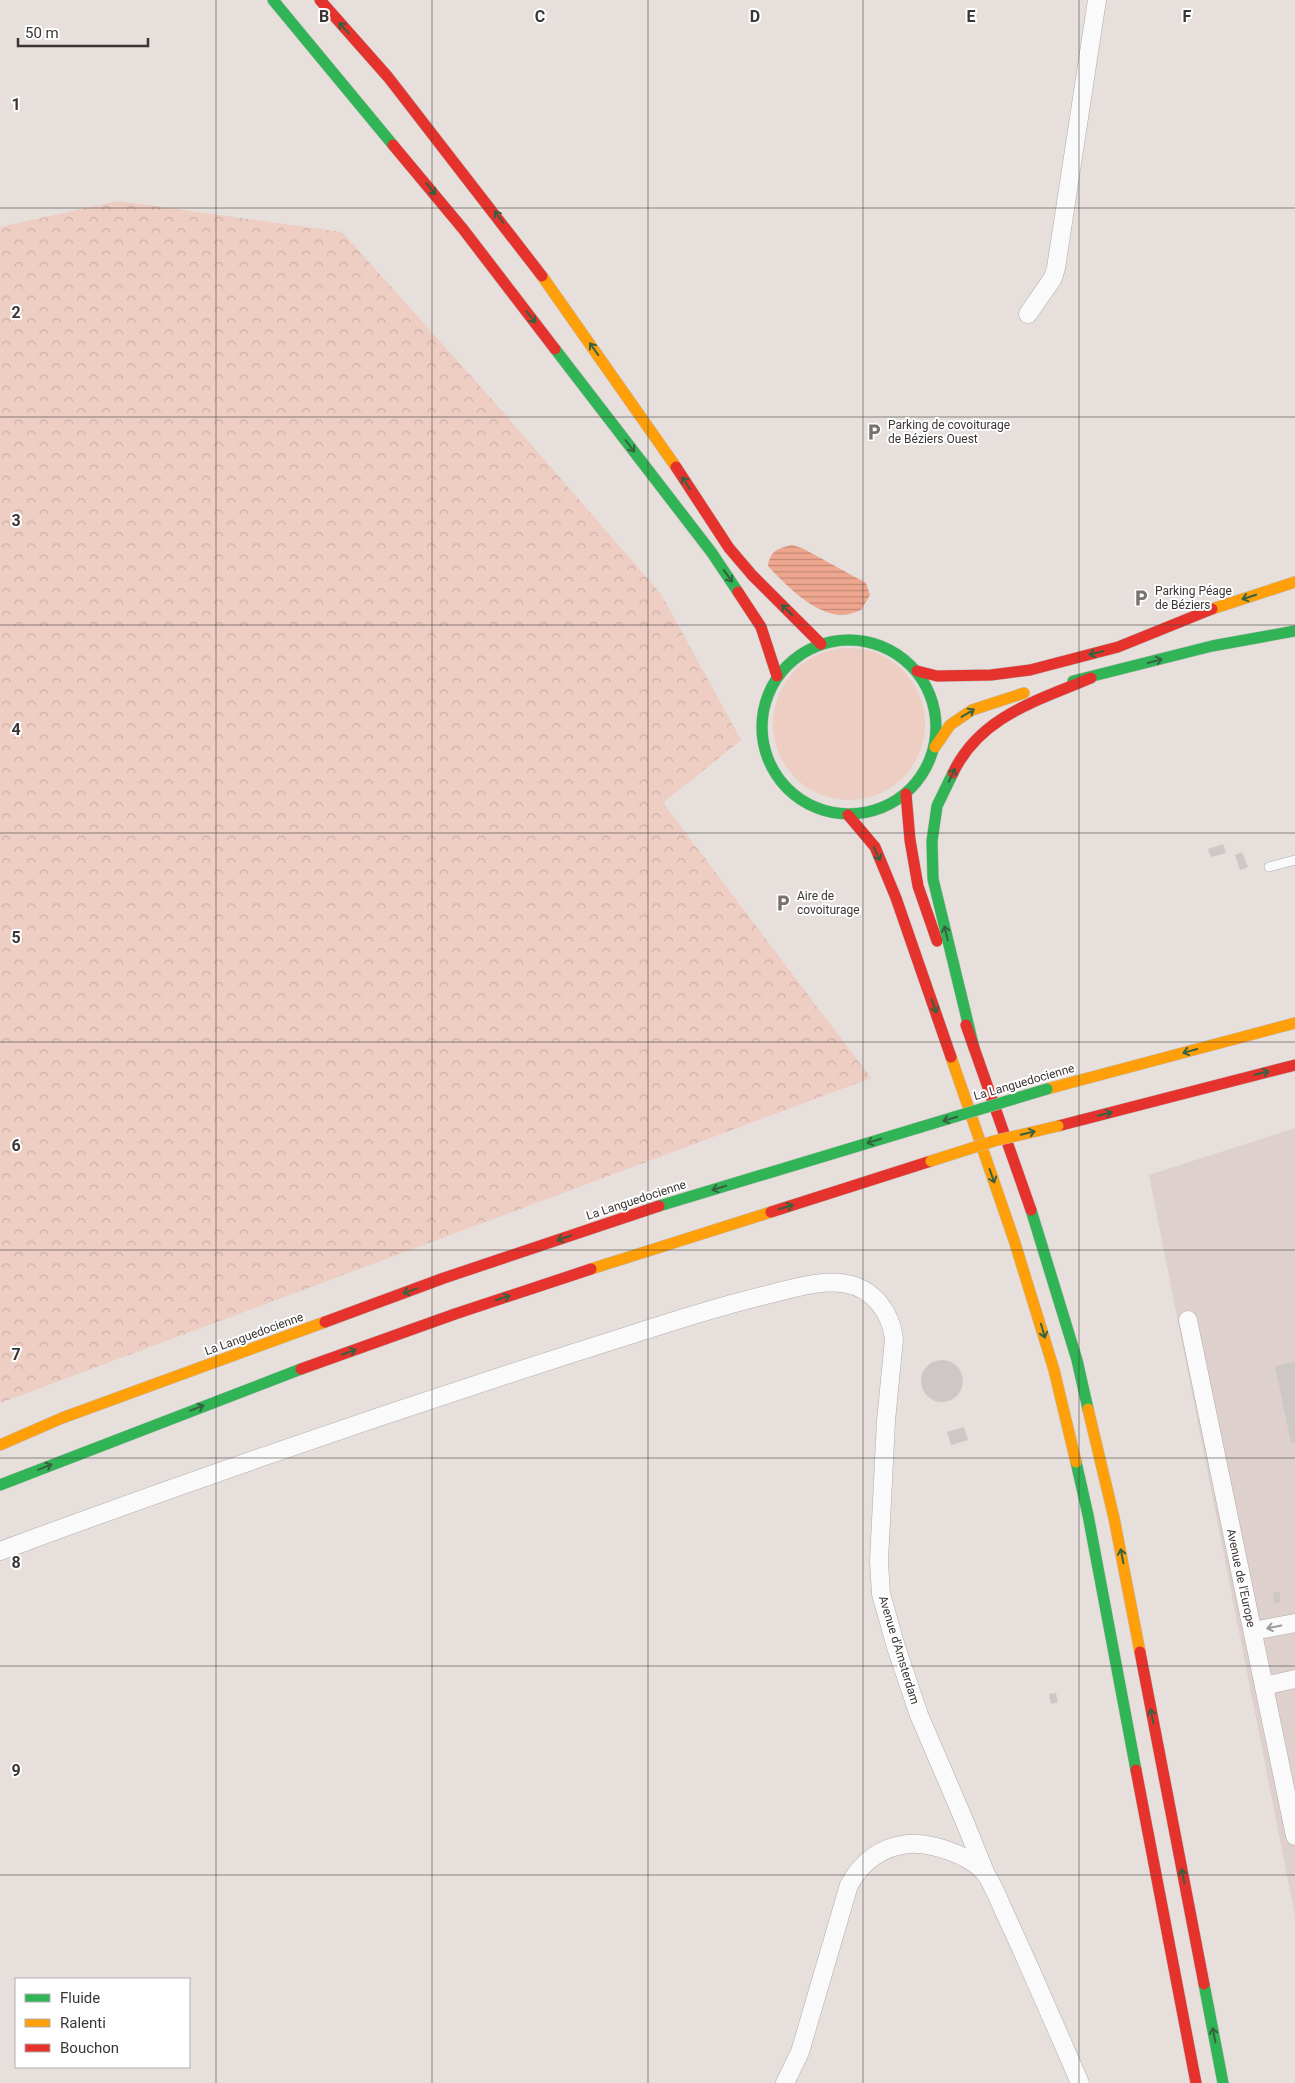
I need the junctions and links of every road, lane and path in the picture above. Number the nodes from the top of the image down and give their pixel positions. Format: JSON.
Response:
{"nodes":[{"id":1,"x":320,"y":0,"type":"edge"},
{"id":2,"x":1097,"y":0,"type":"edge"},
{"id":3,"x":269,"y":4,"type":"edge"},
{"id":4,"x":356,"y":23,"type":"dead end"},
{"id":5,"x":388,"y":77,"type":"junction"},
{"id":6,"x":1028,"y":314,"type":"dead end"},
{"id":7,"x":1295,"y":582,"type":"edge"},
{"id":8,"x":1295,"y":631,"type":"edge"},
{"id":9,"x":821,"y":644,"type":"junction"},
{"id":10,"x":917,"y":672,"type":"junction"},
{"id":11,"x":777,"y":676,"type":"junction"},
{"id":12,"x":1090,"y":678,"type":"junction"},
{"id":13,"x":935,"y":747,"type":"junction"},
{"id":14,"x":906,"y":794,"type":"junction"},
{"id":15,"x":848,"y":815,"type":"junction"},
{"id":16,"x":1295,"y":860,"type":"edge"},
{"id":17,"x":1269,"y":867,"type":"dead end"},
{"id":18,"x":1295,"y":1023,"type":"edge"},
{"id":19,"x":974,"y":1048,"type":"junction"},
{"id":20,"x":1295,"y":1065,"type":"edge"},
{"id":21,"x":1188,"y":1320,"type":"dead end"},
{"id":22,"x":0,"y":1445,"type":"edge"},
{"id":23,"x":0,"y":1485,"type":"edge"},
{"id":24,"x":0,"y":1551,"type":"edge"},
{"id":25,"x":1295,"y":1623,"type":"edge"},
{"id":26,"x":1252,"y":1631,"type":"junction"},
{"id":27,"x":1295,"y":1680,"type":"edge"},
{"id":28,"x":1264,"y":1686,"type":"junction"},
{"id":29,"x":1295,"y":1833,"type":"edge"},
{"id":30,"x":985,"y":1872,"type":"junction"},
{"id":31,"x":785,"y":2083,"type":"edge"},
{"id":32,"x":1080,"y":2083,"type":"edge"},
{"id":33,"x":1196,"y":2083,"type":"edge"},
{"id":34,"x":1223,"y":2083,"type":"edge"}],
"edges":[{"from":5,"to":1,"type":"main road","one_way":true},
{"from":2,"to":6,"type":"street"},
{"from":3,"to":11,"type":"main road","one_way":true},
{"from":4,"to":5,"type":"main road"},
{"from":9,"to":5,"type":"main road","one_way":true},
{"from":7,"to":10,"type":"main road","one_way":true},
{"from":12,"to":8,"type":"main road","one_way":true},
{"from":9,"to":10,"type":"main road"},
{"from":9,"to":11,"type":"main road"},
{"from":10,"to":13,"type":"main road"},
{"from":11,"to":15,"type":"main road"},
{"from":13,"to":12,"type":"main road","one_way":true},
{"from":19,"to":12,"type":"main road","one_way":true},
{"from":13,"to":14,"type":"main road"},
{"from":14,"to":15,"type":"main road"},
{"from":14,"to":19,"type":"main road"},
{"from":15,"to":33,"type":"main road","one_way":true},
{"from":16,"to":17,"type":"lane"},
{"from":18,"to":22,"type":"main road","name":"La Languedocienne","one_way":true,"bridge":true},
{"from":34,"to":19,"type":"main road","one_way":true},
{"from":23,"to":20,"type":"main road","one_way":true,"bridge":true},
{"from":21,"to":26,"type":"street","name":"Avenue de l'Europe"},
{"from":24,"to":30,"type":"street","name":"Avenue d'Amsterdam"},
{"from":25,"to":26,"type":"street","one_way":true},
{"from":26,"to":28,"type":"street","name":"Avenue de l'Europe"},
{"from":27,"to":28,"type":"street"},
{"from":28,"to":29,"type":"street","name":"Avenue de l'Europe"},
{"from":30,"to":31,"type":"street"},
{"from":30,"to":32,"type":"street","name":"Avenue d'Amsterdam"}]}
